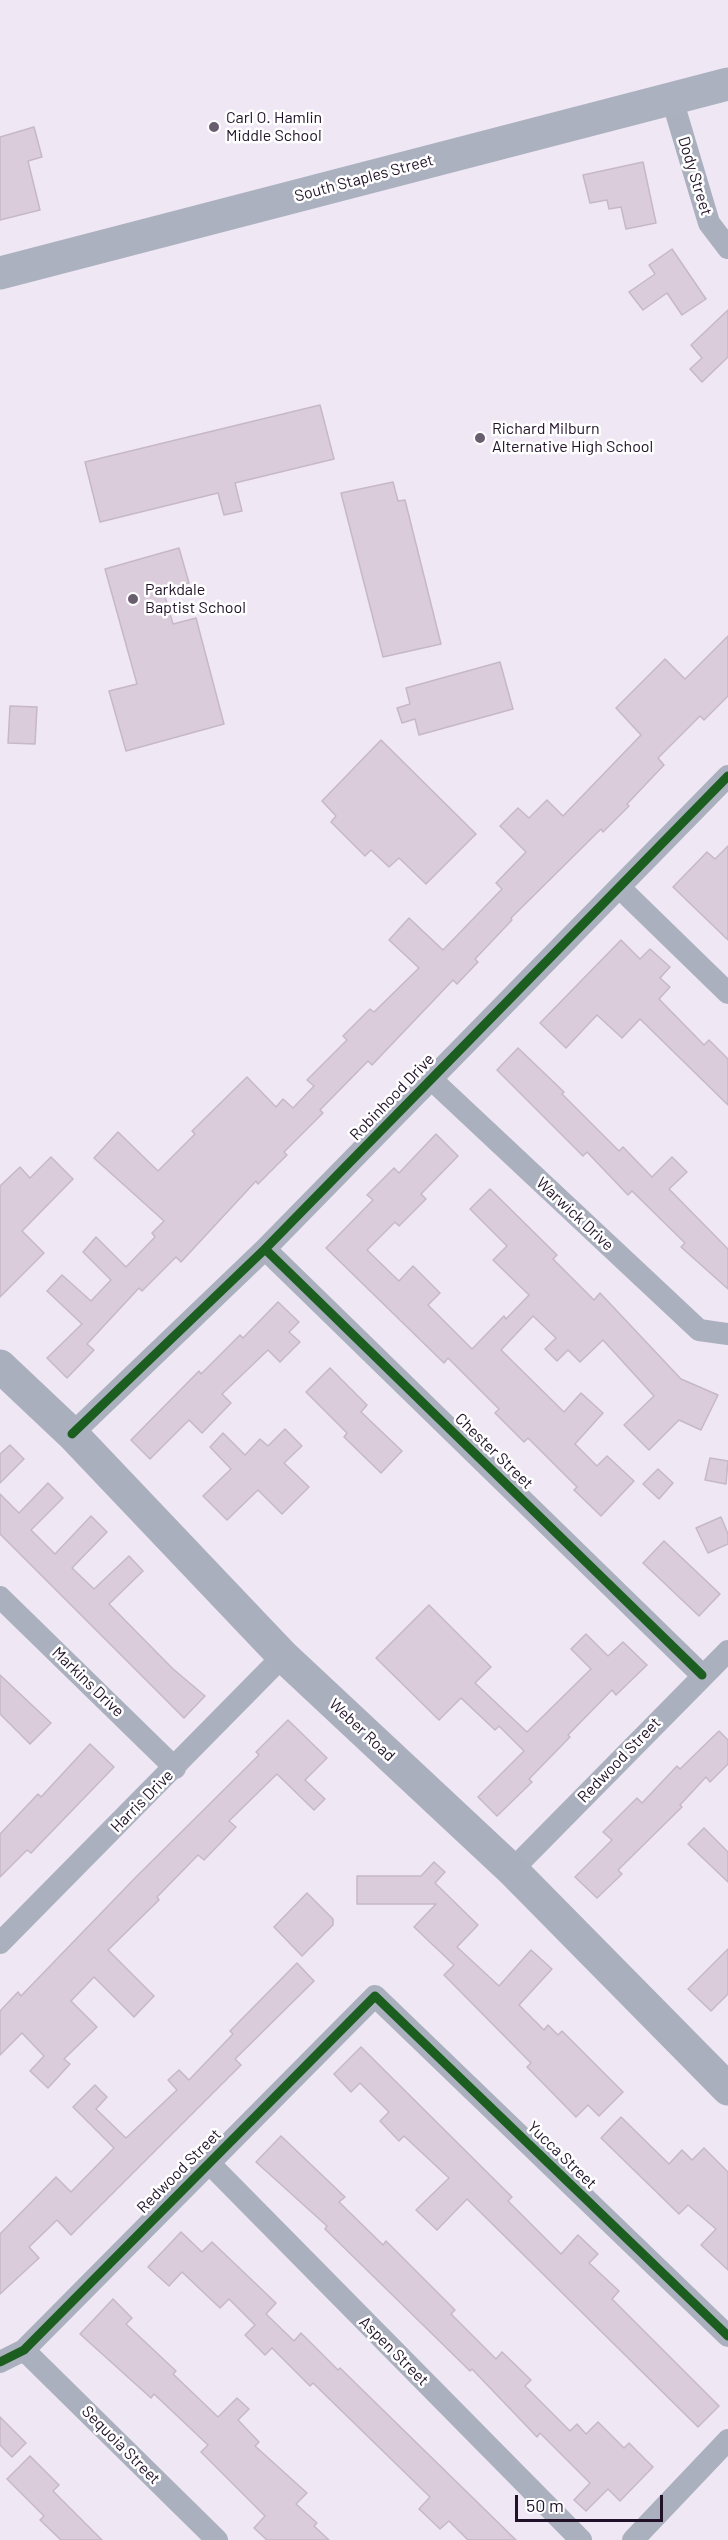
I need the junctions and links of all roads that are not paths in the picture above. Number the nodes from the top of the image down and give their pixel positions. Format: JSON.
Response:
{"nodes":[{"id":1,"x":728,"y":84,"type":"edge"},
{"id":2,"x":672,"y":99,"type":"junction"},
{"id":3,"x":728,"y":248,"type":"edge"},
{"id":4,"x":0,"y":273,"type":"edge"},
{"id":5,"x":728,"y":776,"type":"edge"},
{"id":6,"x":620,"y":888,"type":"junction"},
{"id":7,"x":728,"y":993,"type":"edge"},
{"id":8,"x":430,"y":1078,"type":"junction"},
{"id":9,"x":265,"y":1249,"type":"junction"},
{"id":10,"x":728,"y":1334,"type":"edge"},
{"id":11,"x":0,"y":1366,"type":"edge"},
{"id":12,"x":72,"y":1434,"type":"junction"},
{"id":13,"x":0,"y":1597,"type":"edge"},
{"id":14,"x":728,"y":1651,"type":"edge"},
{"id":15,"x":283,"y":1656,"type":"junction"},
{"id":16,"x":702,"y":1675,"type":"junction"},
{"id":17,"x":176,"y":1768,"type":"junction"},
{"id":18,"x":512,"y":1870,"type":"junction"},
{"id":19,"x":0,"y":1943,"type":"edge"},
{"id":20,"x":375,"y":1996,"type":"joint"},
{"id":21,"x":723,"y":2075,"type":"edge"},
{"id":22,"x":208,"y":2162,"type":"junction"},
{"id":23,"x":728,"y":2336,"type":"edge"},
{"id":24,"x":24,"y":2350,"type":"junction"},
{"id":25,"x":0,"y":2362,"type":"edge"},
{"id":26,"x":728,"y":2440,"type":"edge"},
{"id":27,"x":217,"y":2540,"type":"edge"},
{"id":28,"x":581,"y":2540,"type":"edge"},
{"id":29,"x":633,"y":2540,"type":"edge"}],
"edges":[{"from":1,"to":2,"type":"main road","name":"South Staples Street"},
{"from":2,"to":3,"type":"street","name":"Dody Street"},
{"from":2,"to":4,"type":"main road","name":"South Staples Street"},
{"from":5,"to":6,"type":"street","name":"Robinhood Drive"},
{"from":6,"to":7,"type":"street"},
{"from":6,"to":8,"type":"street","name":"Robinhood Drive"},
{"from":8,"to":9,"type":"street","name":"Robinhood Drive"},
{"from":8,"to":10,"type":"street","name":"Warwick Drive"},
{"from":9,"to":12,"type":"street","name":"Robinhood Drive"},
{"from":9,"to":16,"type":"street","name":"Chester Street"},
{"from":11,"to":12,"type":"main road","name":"Weber Road"},
{"from":12,"to":15,"type":"main road","name":"Weber Road"},
{"from":13,"to":17,"type":"street","name":"Markins Drive"},
{"from":14,"to":16,"type":"street","name":"Redwood Street"},
{"from":15,"to":17,"type":"street","name":"Harris Drive"},
{"from":15,"to":18,"type":"main road","name":"Weber Road"},
{"from":16,"to":18,"type":"street","name":"Redwood Street"},
{"from":17,"to":19,"type":"street","name":"Harris Drive"},
{"from":18,"to":21,"type":"main road","name":"Weber Road"},
{"from":20,"to":22,"type":"street","name":"Redwood Street"},
{"from":20,"to":23,"type":"street","name":"Yucca Street"},
{"from":22,"to":24,"type":"street","name":"Redwood Street"},
{"from":22,"to":28,"type":"street","name":"Aspen Street"},
{"from":24,"to":25,"type":"street","name":"Redwood Street"},
{"from":24,"to":27,"type":"street","name":"Sequoia Street"},
{"from":26,"to":29,"type":"street"}]}
